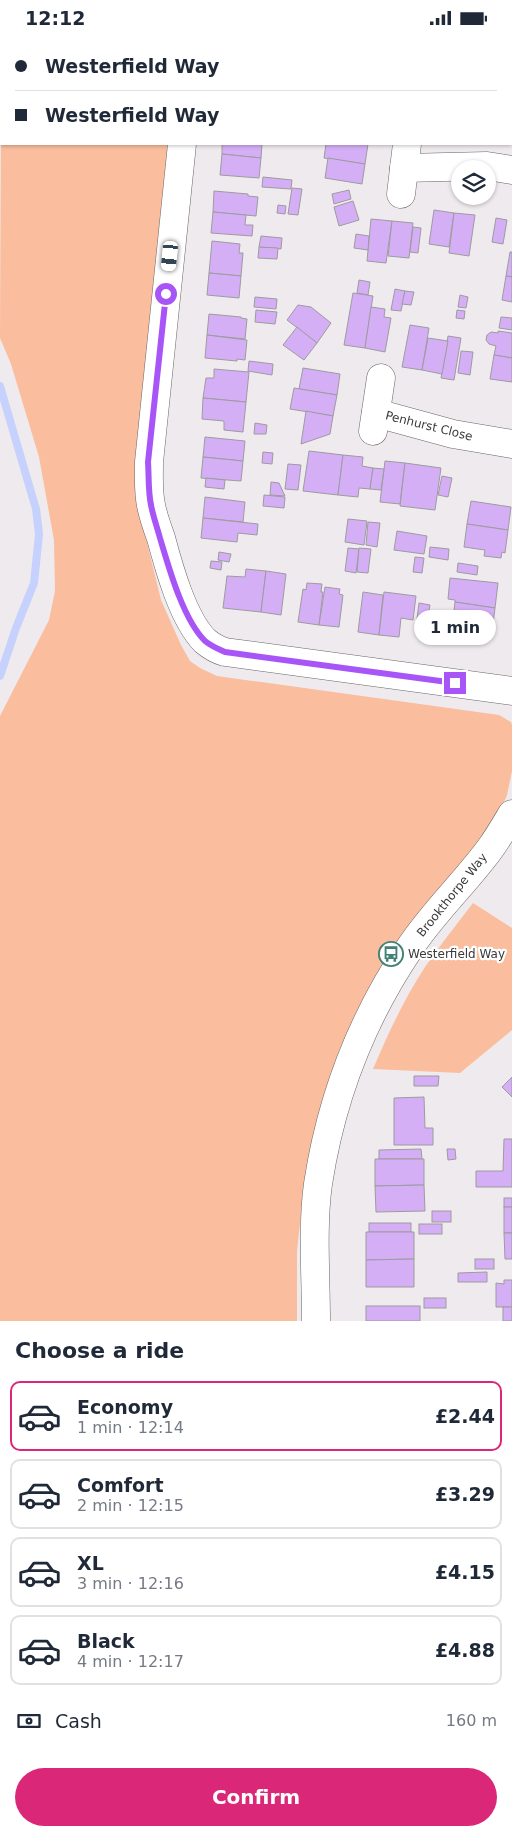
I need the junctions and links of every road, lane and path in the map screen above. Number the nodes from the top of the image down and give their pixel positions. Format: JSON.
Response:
{"nodes":[{"id":1,"x":182,"y":145,"type":"edge"},
{"id":2,"x":404,"y":168,"type":"edge"},
{"id":3,"x":512,"y":170,"type":"edge"},
{"id":4,"x":381,"y":378,"type":"dead end"},
{"id":5,"x":512,"y":444,"type":"edge"},
{"id":6,"x":512,"y":691,"type":"edge"},
{"id":7,"x":512,"y":814,"type":"edge"},
{"id":8,"x":316,"y":1321,"type":"edge"}],
"edges":[{"from":1,"to":6,"type":"street"},
{"from":2,"to":3,"type":"street"},
{"from":4,"to":5,"type":"street","name":"Penhurst Close"},
{"from":7,"to":8,"type":"street","name":"Brookthorpe Way"}]}
